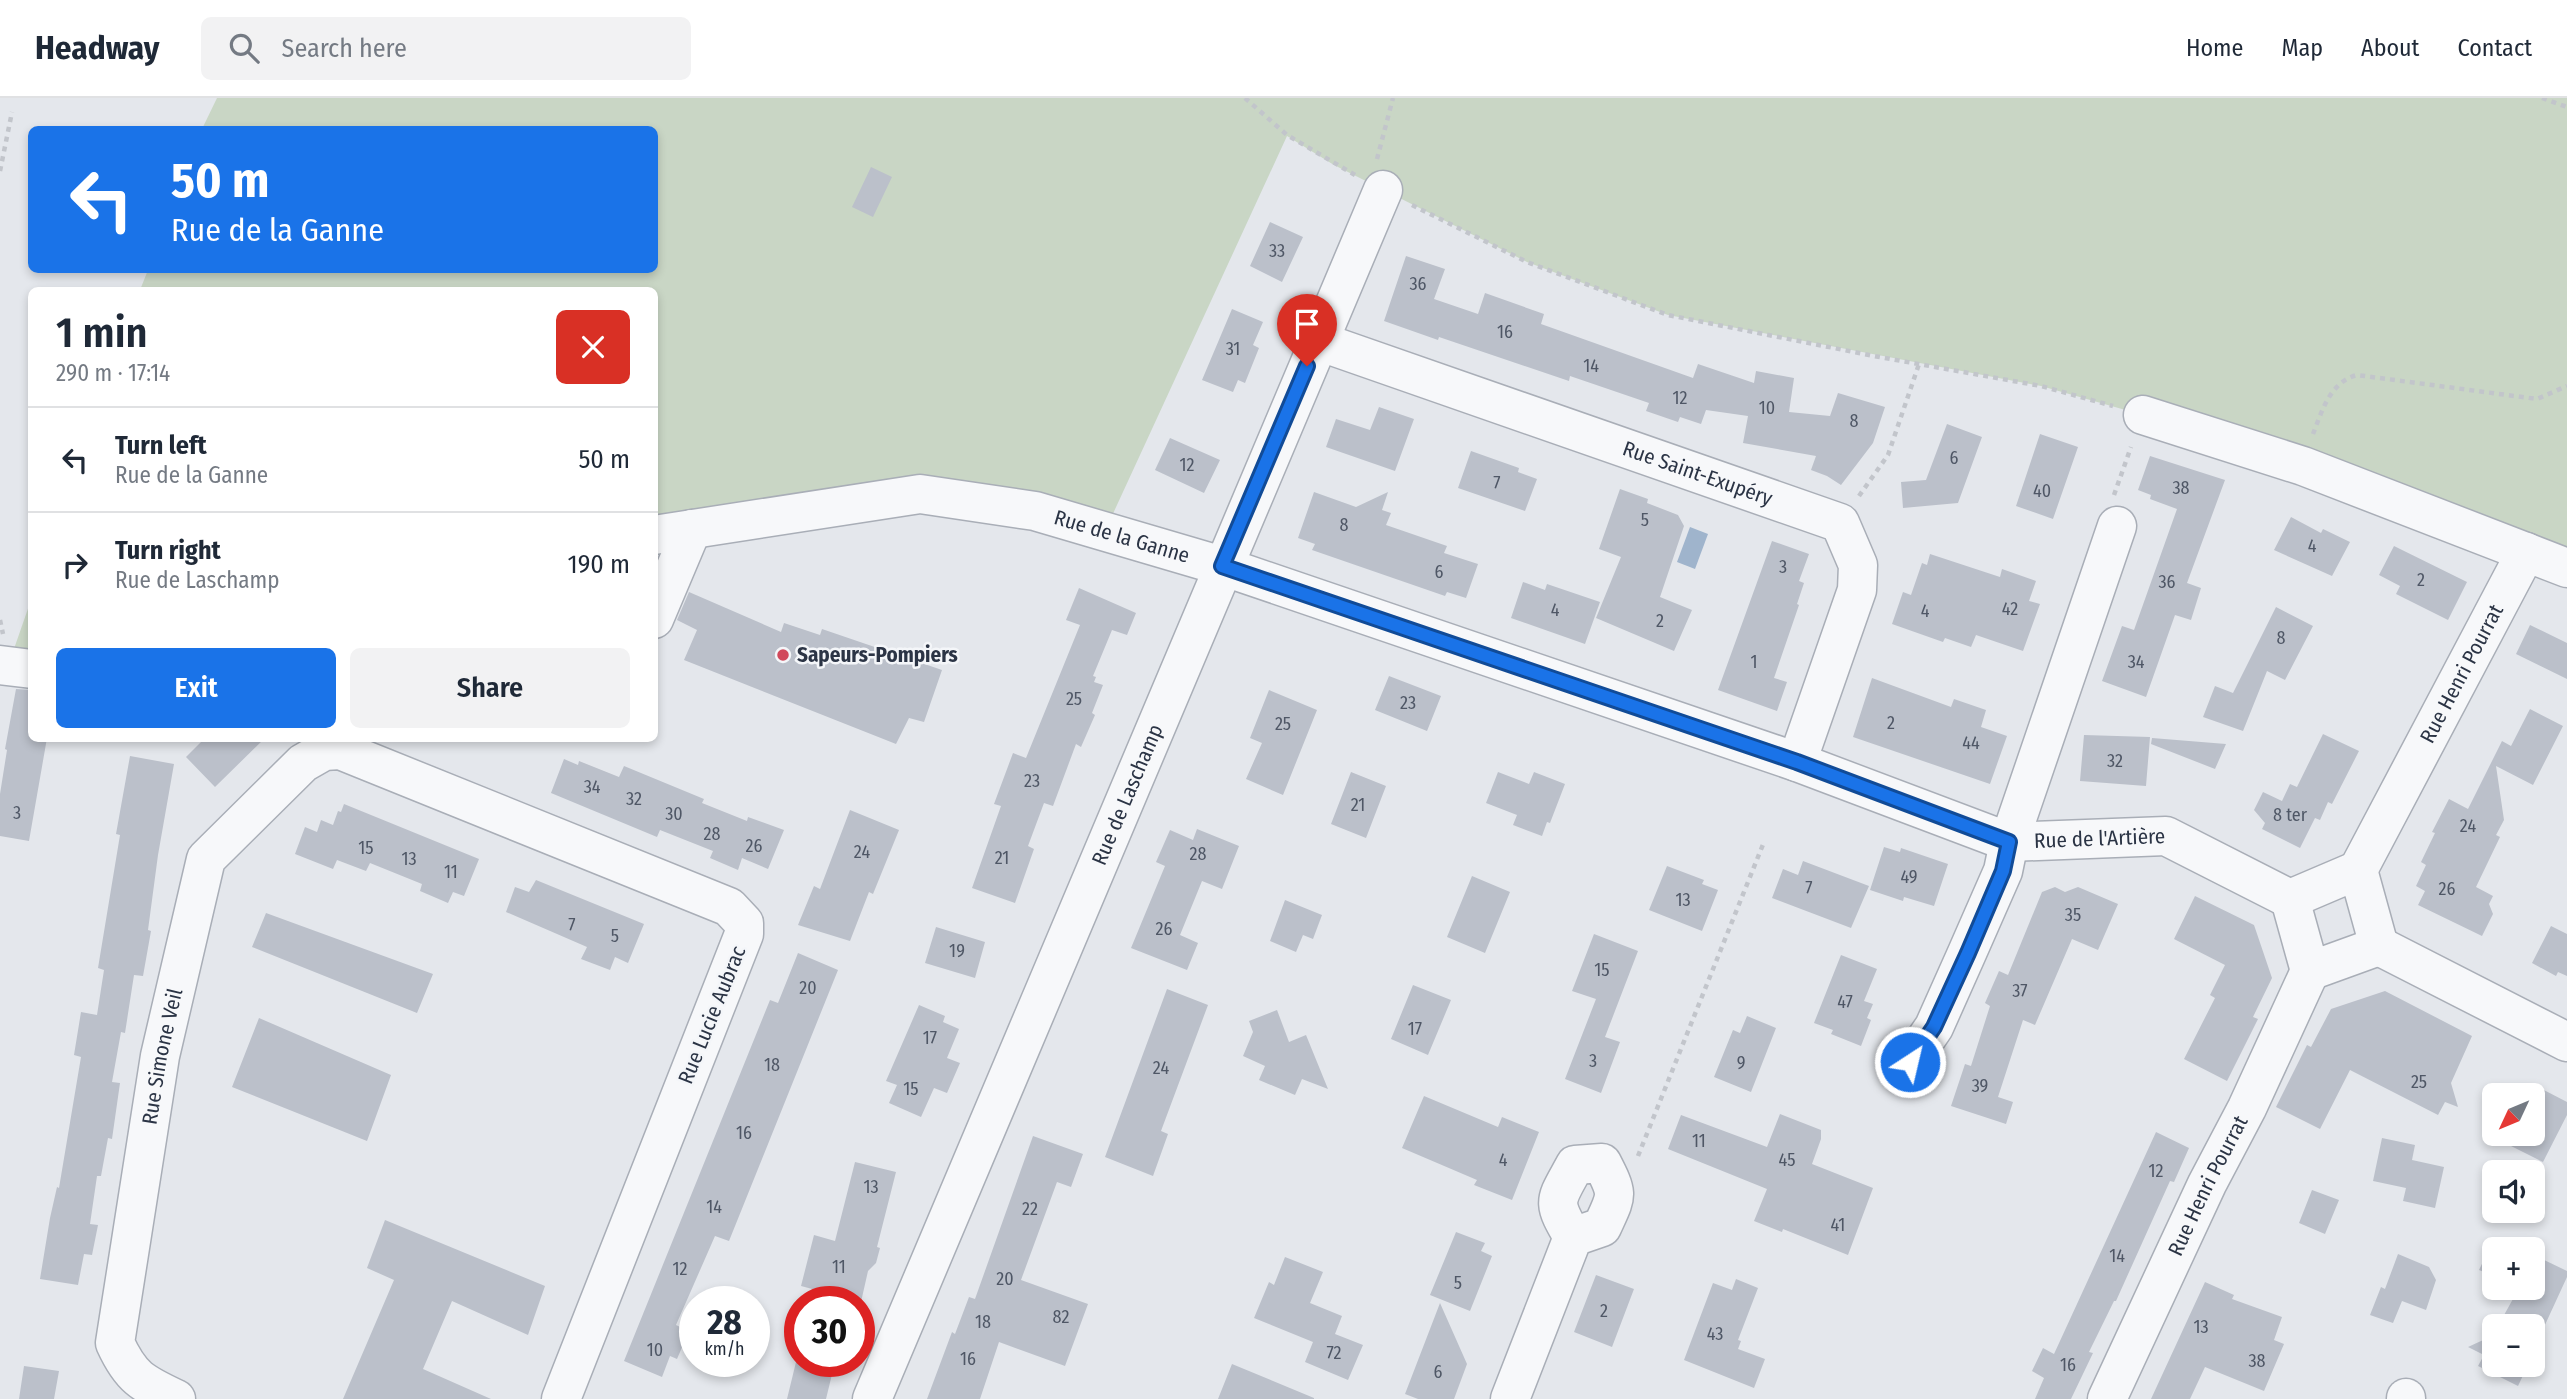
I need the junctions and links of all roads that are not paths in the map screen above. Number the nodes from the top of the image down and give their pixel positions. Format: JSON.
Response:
{"nodes":[{"id":1,"x":1377,"y":187,"type":"road end"},
{"id":2,"x":1318,"y":341,"type":"junction"},
{"id":3,"x":2143,"y":415,"type":"road end"},
{"id":4,"x":2117,"y":526,"type":"road end"},
{"id":5,"x":692,"y":529,"type":"junction"},
{"id":6,"x":658,"y":533,"type":"edge"},
{"id":7,"x":2526,"y":552,"type":"junction"},
{"id":8,"x":1222,"y":566,"type":"junction"},
{"id":9,"x":2567,"y":568,"type":"edge"},
{"id":10,"x":658,"y":610,"type":"edge"},
{"id":11,"x":341,"y":744,"type":"edge"},
{"id":12,"x":1797,"y":762,"type":"junction"},
{"id":13,"x":2009,"y":842,"type":"junction"},
{"id":14,"x":2358,"y":870,"type":"junction"},
{"id":15,"x":2290,"y":899,"type":"junction"},
{"id":16,"x":2379,"y":946,"type":"junction"},
{"id":17,"x":2310,"y":971,"type":"junction"},
{"id":18,"x":2567,"y":1042,"type":"edge"},
{"id":19,"x":1910,"y":1062,"type":"dead end"},
{"id":20,"x":1573,"y":1237,"type":"junction"},
{"id":21,"x":176,"y":1399,"type":"edge"},
{"id":22,"x":561,"y":1399,"type":"edge"},
{"id":23,"x":872,"y":1399,"type":"edge"},
{"id":24,"x":1510,"y":1399,"type":"edge"},
{"id":25,"x":2107,"y":1399,"type":"edge"}],
"edges":[{"from":1,"to":2,"type":"street","name":"Rue de Laschamp"},
{"from":2,"to":8,"type":"street","name":"Rue de Laschamp"},
{"from":2,"to":12,"type":"street","name":"Rue Saint-Exupéry"},
{"from":3,"to":7,"type":"street"},
{"from":4,"to":13,"type":"street"},
{"from":5,"to":6,"type":"street","name":"Rue de la Ganne"},
{"from":5,"to":8,"type":"street","name":"Rue de la Ganne"},
{"from":5,"to":10,"type":"street"},
{"from":7,"to":9,"type":"street"},
{"from":7,"to":14,"type":"street","name":"Rue Henri Pourrat"},
{"from":8,"to":12,"type":"street","name":"Rue de la Ganne"},
{"from":8,"to":23,"type":"street","name":"Rue de Laschamp"},
{"from":11,"to":21,"type":"street","name":"Rue Simone Veil"},
{"from":11,"to":22,"type":"street","name":"Rue Lucie Aubrac"},
{"from":12,"to":13,"type":"street","name":"Rue de la Ganne"},
{"from":13,"to":15,"type":"street","name":"Rue de l'Artière"},
{"from":13,"to":19,"type":"street","name":"Rue de l'Artière"},
{"from":14,"to":15,"type":"street"},
{"from":14,"to":16,"type":"street"},
{"from":15,"to":17,"type":"street"},
{"from":16,"to":17,"type":"street"},
{"from":16,"to":18,"type":"street"},
{"from":17,"to":25,"type":"street","name":"Rue Henri Pourrat"},
{"from":20,"to":20,"type":"street"},
{"from":20,"to":24,"type":"street"}]}
